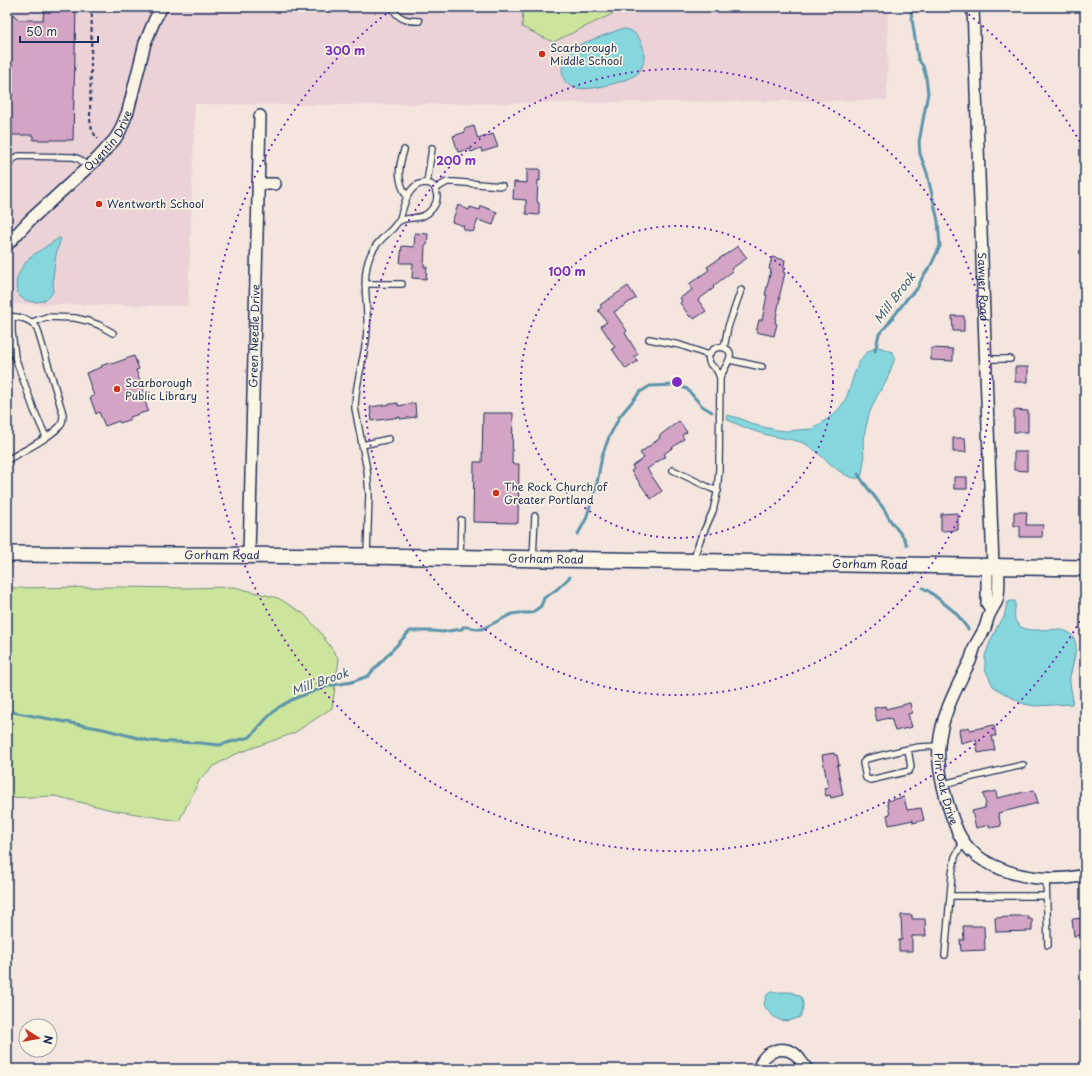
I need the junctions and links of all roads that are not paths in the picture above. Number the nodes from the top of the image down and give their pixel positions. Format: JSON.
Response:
{"nodes":[{"id":1,"x":162,"y":7,"type":"edge"},
{"id":2,"x":392,"y":7,"type":"edge"},
{"id":3,"x":973,"y":7,"type":"edge"},
{"id":4,"x":419,"y":21,"type":"dead end"},
{"id":5,"x":260,"y":116,"type":"dead end"},
{"id":6,"x":432,"y":148,"type":"dead end"},
{"id":7,"x":404,"y":150,"type":"dead end"},
{"id":8,"x":89,"y":167,"type":"junction"},
{"id":9,"x":7,"y":170,"type":"edge"},
{"id":10,"x":427,"y":183,"type":"junction"},
{"id":11,"x":258,"y":184,"type":"junction"},
{"id":12,"x":275,"y":184,"type":"dead end"},
{"id":13,"x":502,"y":186,"type":"dead end"},
{"id":14,"x":435,"y":189,"type":"junction"},
{"id":15,"x":407,"y":197,"type":"junction"},
{"id":16,"x":399,"y":221,"type":"junction"},
{"id":17,"x":7,"y":243,"type":"edge"},
{"id":18,"x":365,"y":284,"type":"junction"},
{"id":19,"x":402,"y":284,"type":"dead end"},
{"id":20,"x":742,"y":290,"type":"dead end"},
{"id":21,"x":10,"y":316,"type":"edge"},
{"id":22,"x":32,"y":322,"type":"junction"},
{"id":23,"x":113,"y":333,"type":"dead end"},
{"id":24,"x":649,"y":339,"type":"dead end"},
{"id":25,"x":724,"y":348,"type":"junction"},
{"id":26,"x":709,"y":354,"type":"junction"},
{"id":27,"x":986,"y":359,"type":"junction"},
{"id":28,"x":1010,"y":359,"type":"dead end"},
{"id":29,"x":730,"y":360,"type":"junction"},
{"id":30,"x":762,"y":367,"type":"dead end"},
{"id":31,"x":720,"y":378,"type":"junction"},
{"id":32,"x":46,"y":437,"type":"junction"},
{"id":33,"x":389,"y":439,"type":"dead end"},
{"id":34,"x":362,"y":444,"type":"junction"},
{"id":35,"x":7,"y":460,"type":"edge"},
{"id":36,"x":673,"y":470,"type":"dead end"},
{"id":37,"x":718,"y":491,"type":"junction"},
{"id":38,"x":535,"y":516,"type":"dead end"},
{"id":39,"x":461,"y":520,"type":"dead end"},
{"id":40,"x":7,"y":554,"type":"edge"},
{"id":41,"x":249,"y":555,"type":"junction"},
{"id":42,"x":366,"y":556,"type":"junction"},
{"id":43,"x":460,"y":558,"type":"junction"},
{"id":44,"x":533,"y":559,"type":"junction"},
{"id":45,"x":693,"y":561,"type":"junction"},
{"id":46,"x":993,"y":567,"type":"junction"},
{"id":47,"x":1085,"y":568,"type":"edge"},
{"id":48,"x":991,"y":611,"type":"joint"},
{"id":49,"x":939,"y":746,"type":"junction"},
{"id":50,"x":908,"y":749,"type":"junction"},
{"id":51,"x":1023,"y":765,"type":"dead end"},
{"id":52,"x":943,"y":784,"type":"junction"},
{"id":53,"x":964,"y":844,"type":"junction"},
{"id":54,"x":1085,"y":875,"type":"edge"},
{"id":55,"x":1046,"y":878,"type":"junction"},
{"id":56,"x":950,"y":896,"type":"junction"},
{"id":57,"x":1046,"y":896,"type":"junction"},
{"id":58,"x":1048,"y":945,"type":"dead end"},
{"id":59,"x":945,"y":954,"type":"dead end"},
{"id":60,"x":759,"y":1069,"type":"edge"},
{"id":61,"x":807,"y":1069,"type":"edge"}],
"edges":[{"from":1,"to":8,"type":"street","name":"Quentin Drive"},
{"from":2,"to":4,"type":"lane"},
{"from":3,"to":27,"type":"street","name":"Sawyer Road"},
{"from":5,"to":11,"type":"street","name":"Green Needle Drive"},
{"from":6,"to":10,"type":"lane"},
{"from":7,"to":15,"type":"lane"},
{"from":8,"to":9,"type":"lane"},
{"from":8,"to":17,"type":"street","name":"Quentin Drive"},
{"from":10,"to":14,"type":"lane"},
{"from":10,"to":15,"type":"lane"},
{"from":11,"to":12,"type":"street"},
{"from":11,"to":41,"type":"street","name":"Green Needle Drive"},
{"from":13,"to":14,"type":"lane"},
{"from":14,"to":16,"type":"lane"},
{"from":15,"to":16,"type":"lane"},
{"from":16,"to":18,"type":"lane"},
{"from":18,"to":19,"type":"lane"},
{"from":18,"to":34,"type":"lane"},
{"from":20,"to":25,"type":"lane"},
{"from":21,"to":22,"type":"lane"},
{"from":21,"to":32,"type":"lane"},
{"from":22,"to":23,"type":"lane"},
{"from":22,"to":32,"type":"lane"},
{"from":24,"to":26,"type":"lane"},
{"from":25,"to":26,"type":"lane"},
{"from":25,"to":29,"type":"lane"},
{"from":26,"to":31,"type":"lane"},
{"from":27,"to":28,"type":"lane"},
{"from":27,"to":46,"type":"street","name":"Sawyer Road"},
{"from":29,"to":30,"type":"lane"},
{"from":29,"to":31,"type":"lane"},
{"from":31,"to":37,"type":"lane"},
{"from":32,"to":35,"type":"lane"},
{"from":33,"to":34,"type":"lane"},
{"from":34,"to":42,"type":"lane"},
{"from":36,"to":37,"type":"lane"},
{"from":37,"to":45,"type":"lane"},
{"from":38,"to":44,"type":"lane"},
{"from":39,"to":43,"type":"lane"},
{"from":40,"to":41,"type":"main road","name":"Gorham Road"},
{"from":41,"to":42,"type":"main road","name":"Gorham Road"},
{"from":42,"to":43,"type":"main road","name":"Gorham Road"},
{"from":43,"to":44,"type":"main road","name":"Gorham Road"},
{"from":44,"to":45,"type":"main road","name":"Gorham Road"},
{"from":45,"to":46,"type":"main road","name":"Gorham Road"},
{"from":46,"to":47,"type":"main road","name":"Gorham Road"},
{"from":46,"to":48,"type":"street","name":"Sawyer Road"},
{"from":48,"to":49,"type":"street","name":"Pin Oak Drive"},
{"from":49,"to":50,"type":"lane"},
{"from":49,"to":52,"type":"street","name":"Pin Oak Drive"},
{"from":50,"to":50,"type":"lane"},
{"from":51,"to":52,"type":"lane"},
{"from":52,"to":53,"type":"street","name":"Pin Oak Drive"},
{"from":53,"to":55,"type":"street","name":"Pin Oak Drive"},
{"from":53,"to":56,"type":"lane"},
{"from":54,"to":55,"type":"street","name":"Pin Oak Drive"},
{"from":55,"to":57,"type":"lane"},
{"from":56,"to":57,"type":"lane"},
{"from":56,"to":59,"type":"lane"},
{"from":57,"to":58,"type":"lane"},
{"from":60,"to":61,"type":"street"}]}
